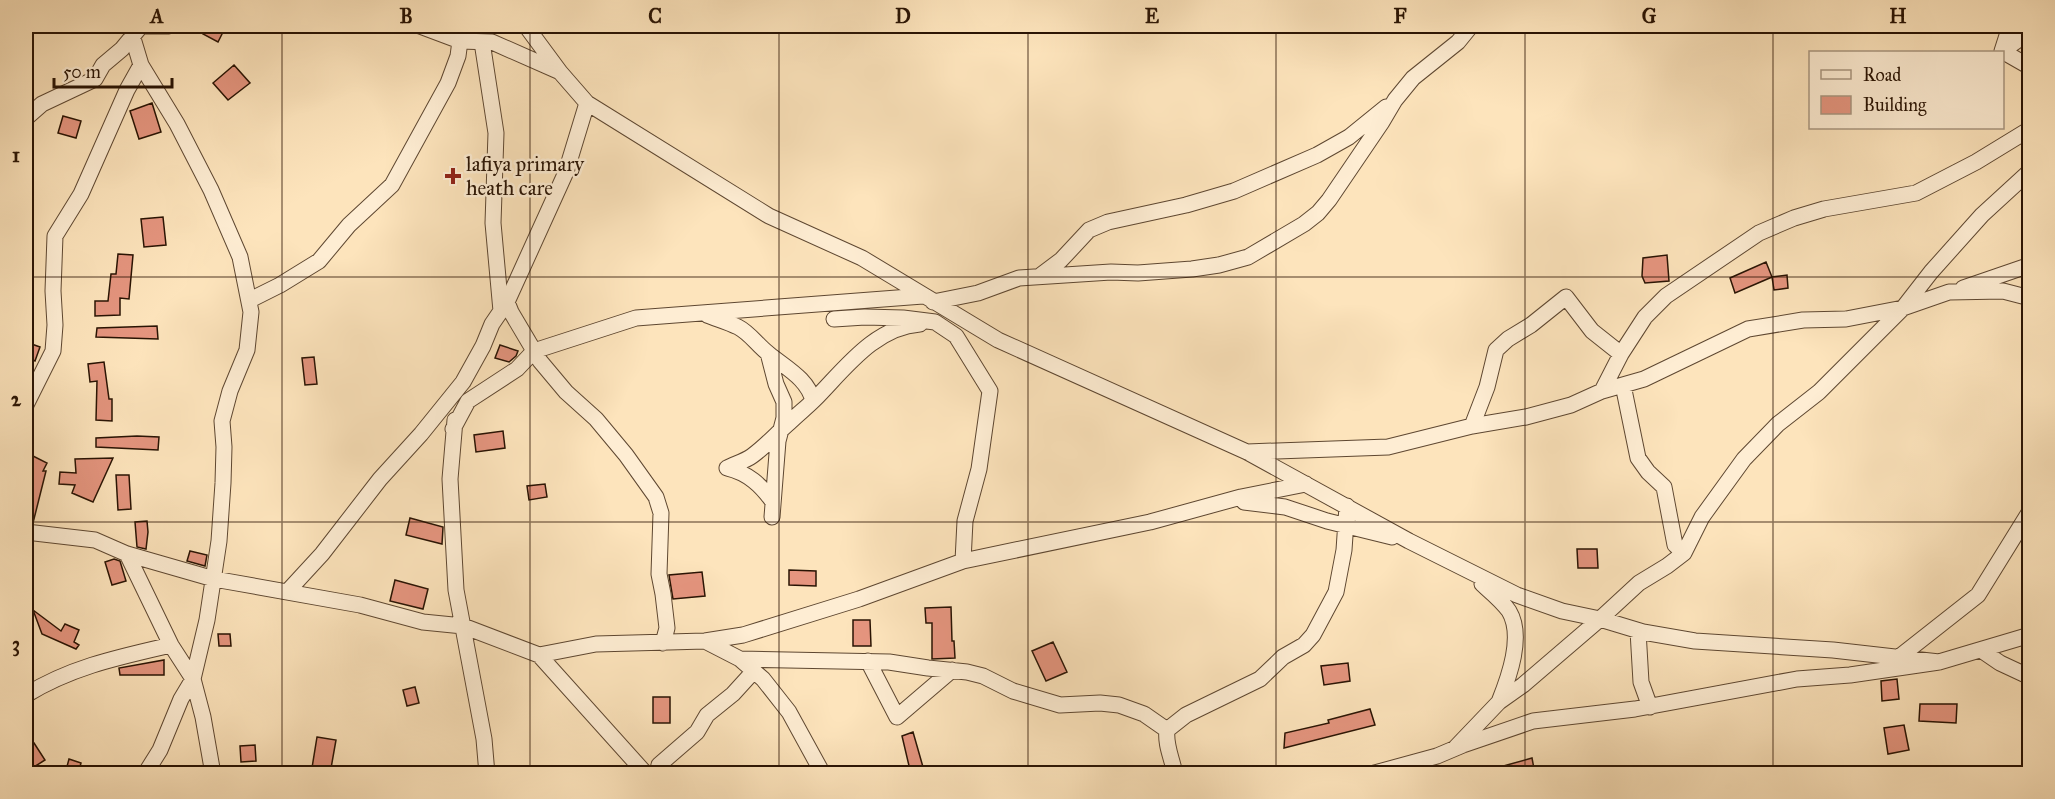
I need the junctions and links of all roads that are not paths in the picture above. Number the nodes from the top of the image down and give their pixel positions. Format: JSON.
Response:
{"nodes":[{"id":1,"x":168,"y":26,"type":"edge"},
{"id":2,"x":420,"y":26,"type":"edge"},
{"id":3,"x":526,"y":26,"type":"edge"},
{"id":4,"x":1471,"y":26,"type":"edge"},
{"id":5,"x":2010,"y":26,"type":"edge"},
{"id":6,"x":138,"y":29,"type":"edge"},
{"id":7,"x":2030,"y":32,"type":"edge"},
{"id":8,"x":461,"y":33,"type":"edge"},
{"id":9,"x":482,"y":42,"type":"junction"},
{"id":10,"x":2002,"y":51,"type":"edge"},
{"id":11,"x":2004,"y":52,"type":"edge"},
{"id":12,"x":141,"y":65,"type":"junction"},
{"id":13,"x":2030,"y":67,"type":"edge"},
{"id":14,"x":560,"y":72,"type":"junction"},
{"id":15,"x":1395,"y":100,"type":"junction"},
{"id":16,"x":26,"y":101,"type":"edge"},
{"id":17,"x":42,"y":104,"type":"junction"},
{"id":18,"x":587,"y":104,"type":"junction"},
{"id":19,"x":26,"y":118,"type":"edge"},
{"id":20,"x":2030,"y":129,"type":"edge"},
{"id":21,"x":2030,"y":171,"type":"edge"},
{"id":22,"x":2030,"y":265,"type":"edge"},
{"id":23,"x":1041,"y":276,"type":"junction"},
{"id":24,"x":1949,"y":292,"type":"junction"},
{"id":25,"x":2030,"y":298,"type":"edge"},
{"id":26,"x":928,"y":299,"type":"junction"},
{"id":27,"x":250,"y":300,"type":"junction"},
{"id":28,"x":504,"y":306,"type":"junction"},
{"id":29,"x":1903,"y":308,"type":"junction"},
{"id":30,"x":702,"y":313,"type":"junction"},
{"id":31,"x":834,"y":319,"type":"dead end"},
{"id":32,"x":935,"y":322,"type":"junction"},
{"id":33,"x":534,"y":351,"type":"junction"},
{"id":34,"x":768,"y":354,"type":"junction"},
{"id":35,"x":1621,"y":354,"type":"junction"},
{"id":36,"x":462,"y":382,"type":"junction"},
{"id":37,"x":1623,"y":385,"type":"junction"},
{"id":38,"x":1602,"y":391,"type":"junction"},
{"id":39,"x":28,"y":396,"type":"edge"},
{"id":40,"x":813,"y":401,"type":"junction"},
{"id":41,"x":1472,"y":426,"type":"junction"},
{"id":42,"x":453,"y":429,"type":"junction"},
{"id":43,"x":781,"y":430,"type":"junction"},
{"id":44,"x":1247,"y":452,"type":"junction"},
{"id":45,"x":1306,"y":484,"type":"junction"},
{"id":46,"x":1218,"y":504,"type":"junction"},
{"id":47,"x":1347,"y":506,"type":"junction"},
{"id":48,"x":2030,"y":511,"type":"edge"},
{"id":49,"x":1347,"y":526,"type":"junction"},
{"id":50,"x":26,"y":532,"type":"edge"},
{"id":51,"x":1409,"y":541,"type":"junction"},
{"id":52,"x":1684,"y":553,"type":"junction"},
{"id":53,"x":127,"y":554,"type":"junction"},
{"id":54,"x":963,"y":561,"type":"junction"},
{"id":55,"x":1471,"y":574,"type":"junction"},
{"id":56,"x":214,"y":579,"type":"junction"},
{"id":57,"x":286,"y":592,"type":"junction"},
{"id":58,"x":1600,"y":619,"type":"junction"},
{"id":59,"x":464,"y":626,"type":"junction"},
{"id":60,"x":1638,"y":631,"type":"junction"},
{"id":61,"x":2030,"y":635,"type":"edge"},
{"id":62,"x":705,"y":641,"type":"junction"},
{"id":63,"x":663,"y":643,"type":"junction"},
{"id":64,"x":171,"y":645,"type":"junction"},
{"id":65,"x":1981,"y":650,"type":"junction"},
{"id":66,"x":539,"y":655,"type":"junction"},
{"id":67,"x":1898,"y":658,"type":"junction"},
{"id":68,"x":740,"y":659,"type":"junction"},
{"id":69,"x":868,"y":661,"type":"junction"},
{"id":70,"x":1938,"y":662,"type":"junction"},
{"id":71,"x":952,"y":670,"type":"junction"},
{"id":72,"x":753,"y":672,"type":"junction"},
{"id":73,"x":2030,"y":677,"type":"edge"},
{"id":74,"x":193,"y":679,"type":"junction"},
{"id":75,"x":26,"y":694,"type":"edge"},
{"id":76,"x":1499,"y":702,"type":"junction"},
{"id":77,"x":1650,"y":706,"type":"junction"},
{"id":78,"x":1167,"y":730,"type":"junction"},
{"id":79,"x":1456,"y":747,"type":"junction"},
{"id":80,"x":145,"y":774,"type":"edge"},
{"id":81,"x":213,"y":774,"type":"edge"},
{"id":82,"x":487,"y":774,"type":"edge"},
{"id":83,"x":646,"y":774,"type":"edge"},
{"id":84,"x":657,"y":774,"type":"edge"},
{"id":85,"x":823,"y":774,"type":"edge"},
{"id":86,"x":1175,"y":774,"type":"edge"},
{"id":87,"x":1371,"y":774,"type":"edge"}],
"edges":[{"from":1,"to":6,"type":"street"},
{"from":2,"to":8,"type":"street"},
{"from":3,"to":14,"type":"street"},
{"from":4,"to":15,"type":"street"},
{"from":5,"to":10,"type":"street"},
{"from":6,"to":12,"type":"street"},
{"from":6,"to":17,"type":"street"},
{"from":7,"to":10,"type":"street"},
{"from":8,"to":9,"type":"street"},
{"from":8,"to":27,"type":"street"},
{"from":9,"to":14,"type":"street"},
{"from":9,"to":28,"type":"street"},
{"from":11,"to":13,"type":"street"},
{"from":12,"to":27,"type":"street"},
{"from":12,"to":39,"type":"street"},
{"from":14,"to":18,"type":"street"},
{"from":15,"to":23,"type":"street"},
{"from":15,"to":23,"type":"street"},
{"from":16,"to":17,"type":"street"},
{"from":17,"to":19,"type":"street"},
{"from":18,"to":26,"type":"street"},
{"from":18,"to":28,"type":"street"},
{"from":20,"to":35,"type":"street"},
{"from":21,"to":29,"type":"street"},
{"from":22,"to":24,"type":"street"},
{"from":23,"to":26,"type":"street"},
{"from":24,"to":25,"type":"street"},
{"from":24,"to":29,"type":"street"},
{"from":26,"to":30,"type":"street"},
{"from":26,"to":44,"type":"street"},
{"from":27,"to":56,"type":"street"},
{"from":28,"to":33,"type":"street"},
{"from":28,"to":36,"type":"street"},
{"from":29,"to":37,"type":"street"},
{"from":29,"to":52,"type":"street"},
{"from":30,"to":33,"type":"street"},
{"from":30,"to":34,"type":"street"},
{"from":31,"to":32,"type":"street"},
{"from":32,"to":40,"type":"street"},
{"from":32,"to":54,"type":"street"},
{"from":33,"to":42,"type":"street"},
{"from":33,"to":63,"type":"street"},
{"from":34,"to":40,"type":"street"},
{"from":34,"to":43,"type":"street"},
{"from":35,"to":38,"type":"street"},
{"from":35,"to":41,"type":"street"},
{"from":36,"to":42,"type":"street"},
{"from":36,"to":57,"type":"street"},
{"from":37,"to":38,"type":"street"},
{"from":37,"to":52,"type":"street"},
{"from":38,"to":41,"type":"street"},
{"from":40,"to":43,"type":"street"},
{"from":41,"to":44,"type":"street"},
{"from":42,"to":59,"type":"street"},
{"from":43,"to":43,"type":"street"},
{"from":44,"to":45,"type":"street"},
{"from":45,"to":46,"type":"street"},
{"from":45,"to":47,"type":"street"},
{"from":46,"to":49,"type":"street"},
{"from":46,"to":54,"type":"street"},
{"from":47,"to":49,"type":"street"},
{"from":47,"to":51,"type":"street"},
{"from":48,"to":67,"type":"street"},
{"from":49,"to":51,"type":"street"},
{"from":49,"to":78,"type":"street"},
{"from":50,"to":53,"type":"street"},
{"from":51,"to":55,"type":"street"},
{"from":52,"to":58,"type":"street"},
{"from":53,"to":56,"type":"street"},
{"from":53,"to":64,"type":"street"},
{"from":54,"to":62,"type":"street"},
{"from":55,"to":58,"type":"street"},
{"from":55,"to":76,"type":"street"},
{"from":56,"to":57,"type":"street"},
{"from":56,"to":74,"type":"street"},
{"from":57,"to":59,"type":"street"},
{"from":58,"to":60,"type":"street"},
{"from":58,"to":76,"type":"street"},
{"from":59,"to":66,"type":"street"},
{"from":59,"to":82,"type":"street"},
{"from":60,"to":67,"type":"street"},
{"from":60,"to":77,"type":"street"},
{"from":61,"to":65,"type":"street"},
{"from":62,"to":63,"type":"street"},
{"from":62,"to":68,"type":"street"},
{"from":63,"to":66,"type":"street"},
{"from":64,"to":74,"type":"street"},
{"from":64,"to":75,"type":"street"},
{"from":65,"to":70,"type":"street"},
{"from":65,"to":73,"type":"street"},
{"from":66,"to":83,"type":"street"},
{"from":67,"to":70,"type":"street"},
{"from":68,"to":69,"type":"street"},
{"from":68,"to":72,"type":"street"},
{"from":69,"to":71,"type":"street"},
{"from":69,"to":71,"type":"street"},
{"from":70,"to":77,"type":"street"},
{"from":71,"to":78,"type":"street"},
{"from":72,"to":84,"type":"street"},
{"from":72,"to":85,"type":"street"},
{"from":74,"to":80,"type":"street"},
{"from":74,"to":81,"type":"street"},
{"from":76,"to":79,"type":"street"},
{"from":77,"to":79,"type":"street"},
{"from":78,"to":86,"type":"street"},
{"from":79,"to":87,"type":"street"}]}
